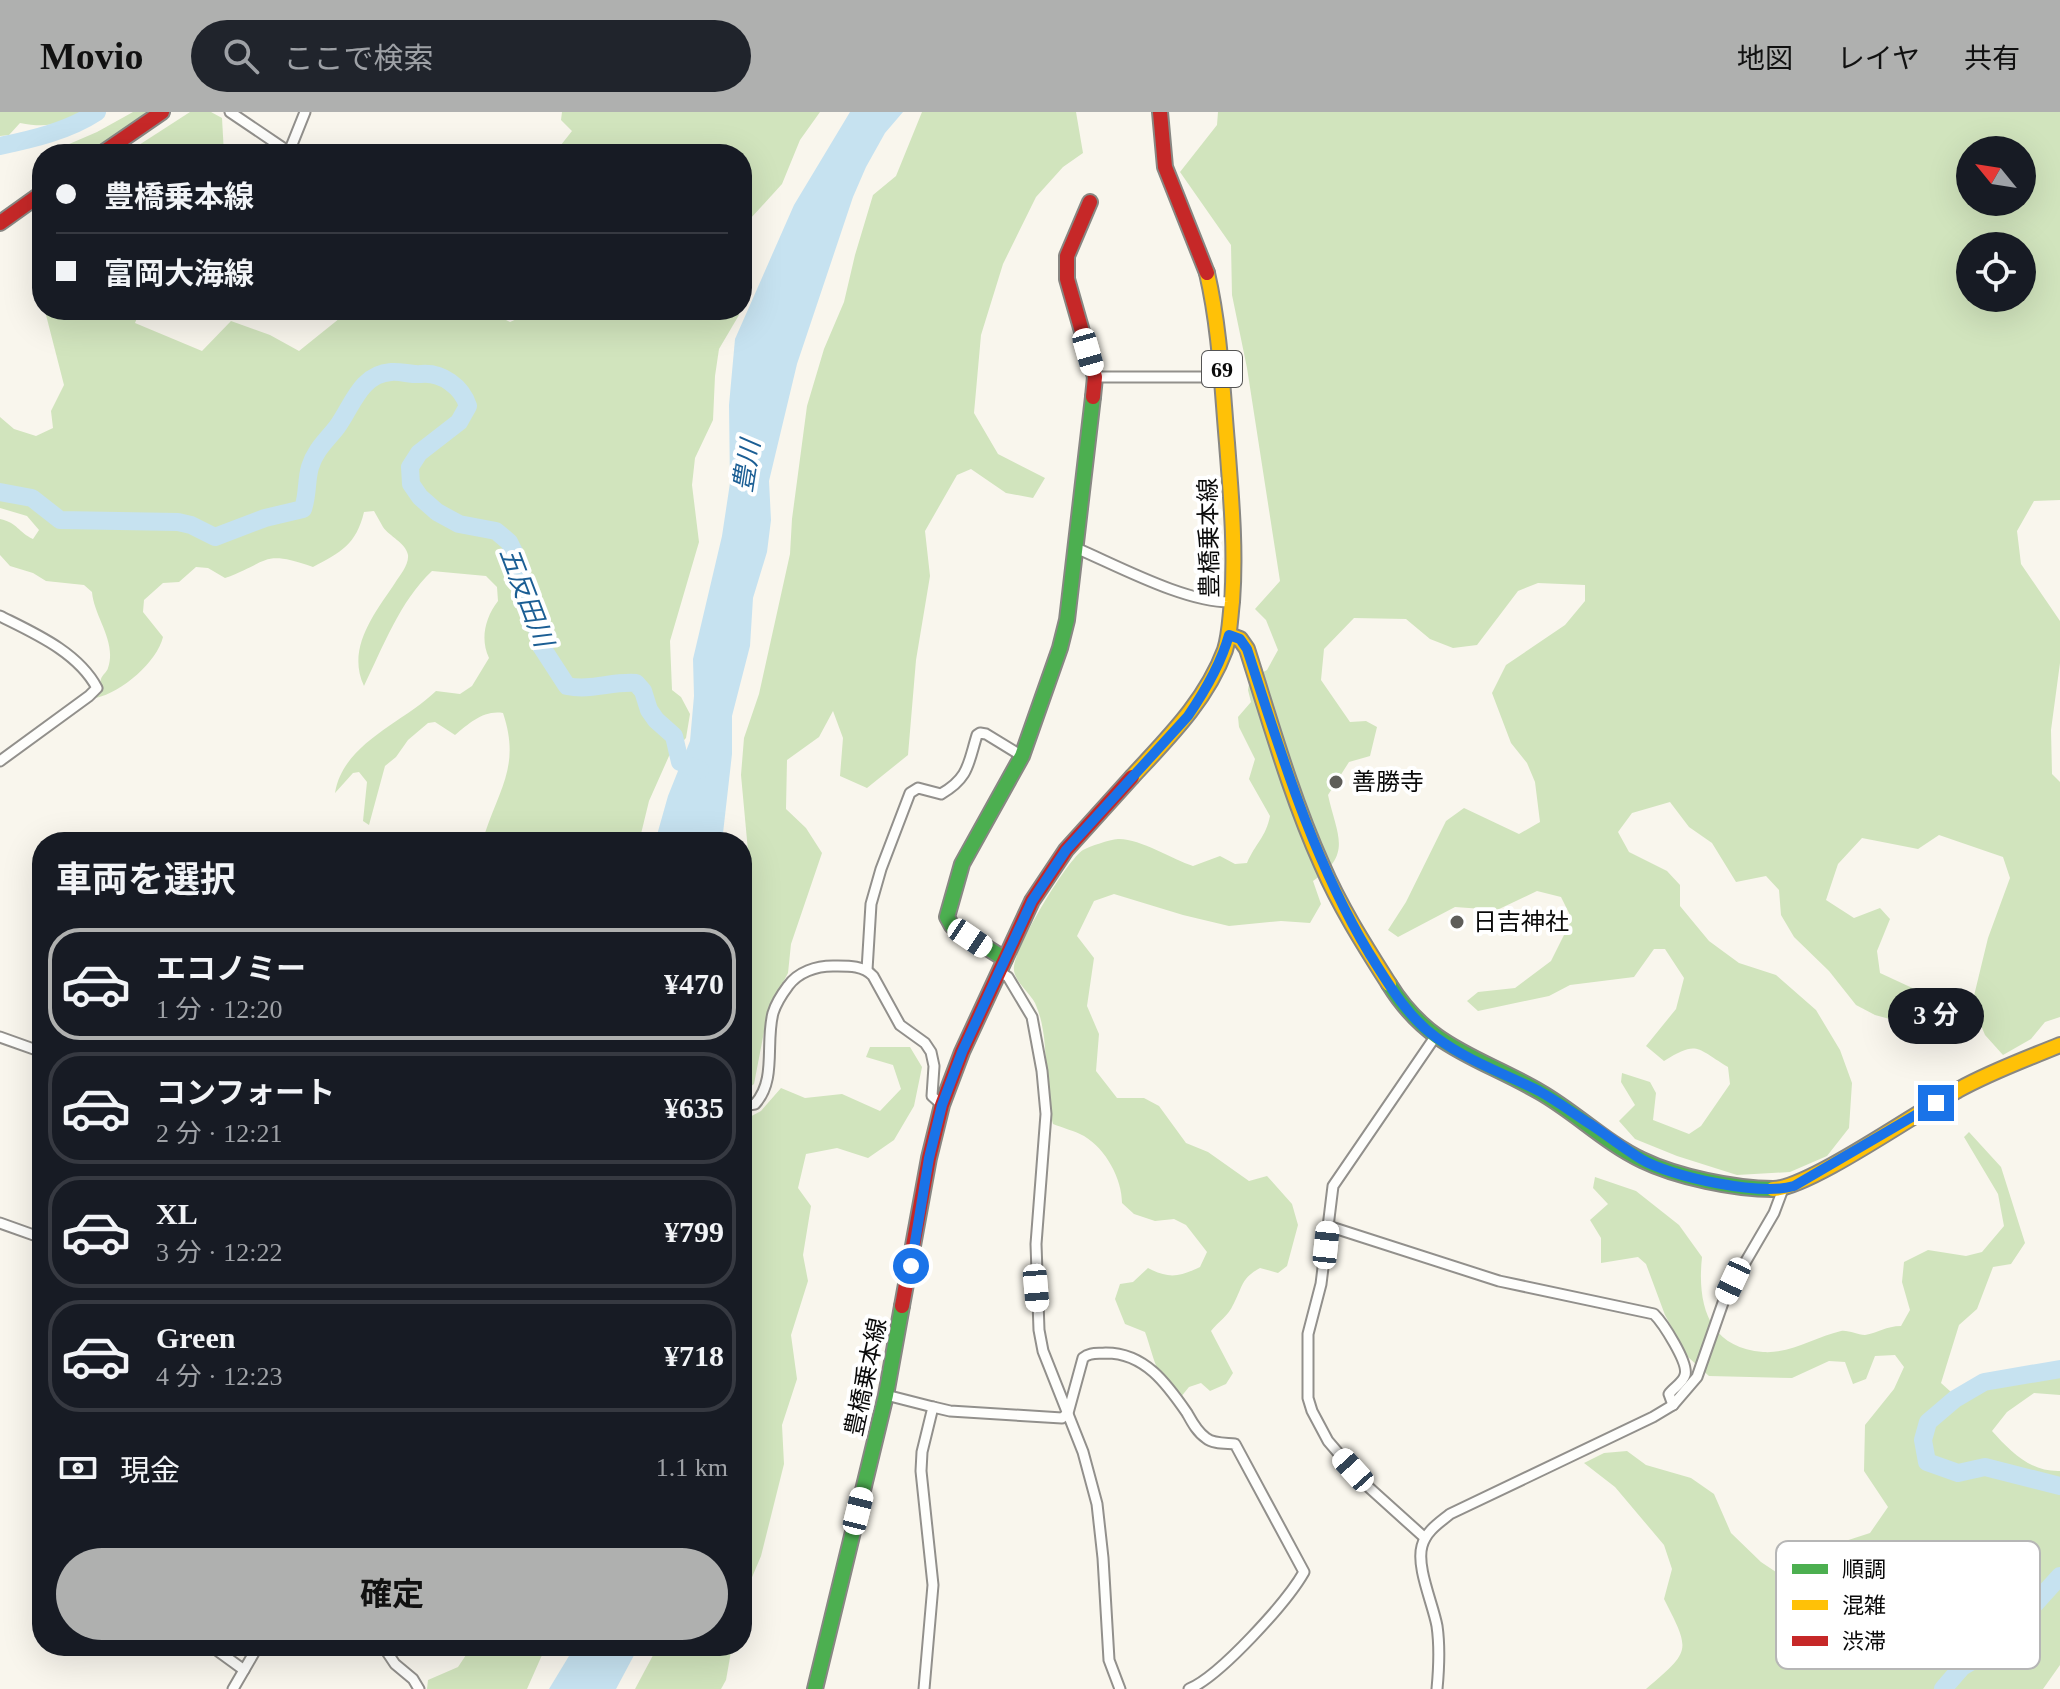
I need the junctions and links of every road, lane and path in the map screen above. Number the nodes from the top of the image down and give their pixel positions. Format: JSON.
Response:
{"nodes":[{"id":1,"x":162,"y":112,"type":"edge"},
{"id":2,"x":230,"y":112,"type":"edge"},
{"id":3,"x":305,"y":112,"type":"edge"},
{"id":4,"x":1160,"y":112,"type":"edge"},
{"id":5,"x":116,"y":144,"type":"edge"},
{"id":6,"x":277,"y":144,"type":"edge"},
{"id":7,"x":292,"y":144,"type":"edge"},
{"id":8,"x":32,"y":200,"type":"edge"},
{"id":9,"x":1090,"y":202,"type":"dead end"},
{"id":10,"x":0,"y":223,"type":"edge"},
{"id":11,"x":1095,"y":377,"type":"junction"},
{"id":12,"x":1222,"y":377,"type":"junction"},
{"id":13,"x":1076,"y":548,"type":"junction"},
{"id":14,"x":1233,"y":602,"type":"junction"},
{"id":15,"x":0,"y":616,"type":"edge"},
{"id":16,"x":1229,"y":635,"type":"junction"},
{"id":17,"x":1022,"y":756,"type":"junction"},
{"id":18,"x":0,"y":761,"type":"edge"},
{"id":19,"x":1003,"y":966,"type":"junction"},
{"id":20,"x":867,"y":970,"type":"junction"},
{"id":21,"x":0,"y":1037,"type":"edge"},
{"id":22,"x":1435,"y":1037,"type":"junction"},
{"id":23,"x":2060,"y":1045,"type":"edge"},
{"id":24,"x":32,"y":1048,"type":"edge"},
{"id":25,"x":752,"y":1104,"type":"edge"},
{"id":26,"x":942,"y":1105,"type":"junction"},
{"id":27,"x":1783,"y":1189,"type":"junction"},
{"id":28,"x":0,"y":1223,"type":"edge"},
{"id":29,"x":1328,"y":1226,"type":"junction"},
{"id":30,"x":32,"y":1234,"type":"edge"},
{"id":31,"x":886,"y":1395,"type":"junction"},
{"id":32,"x":1673,"y":1405,"type":"junction"},
{"id":33,"x":933,"y":1407,"type":"junction"},
{"id":34,"x":1068,"y":1413,"type":"junction"},
{"id":35,"x":1425,"y":1538,"type":"junction"},
{"id":36,"x":225,"y":1656,"type":"edge"},
{"id":37,"x":252,"y":1656,"type":"edge"},
{"id":38,"x":390,"y":1656,"type":"edge"},
{"id":39,"x":244,"y":1670,"type":"junction"},
{"id":40,"x":233,"y":1689,"type":"edge"},
{"id":41,"x":419,"y":1689,"type":"edge"},
{"id":42,"x":815,"y":1689,"type":"edge"},
{"id":43,"x":924,"y":1689,"type":"edge"},
{"id":44,"x":1120,"y":1689,"type":"edge"},
{"id":45,"x":1189,"y":1689,"type":"edge"},
{"id":46,"x":1437,"y":1689,"type":"edge"}],
"edges":[{"from":1,"to":5,"type":"main road"},
{"from":2,"to":6,"type":"street"},
{"from":3,"to":7,"type":"street"},
{"from":4,"to":12,"type":"main road","name":"豊橋乗本線","number":"69"},
{"from":8,"to":10,"type":"main road"},
{"from":9,"to":11,"type":"main road"},
{"from":11,"to":12,"type":"street"},
{"from":11,"to":13,"type":"main road"},
{"from":12,"to":14,"type":"main road","name":"豊橋乗本線","number":"69"},
{"from":13,"to":14,"type":"street"},
{"from":13,"to":17,"type":"main road"},
{"from":14,"to":16,"type":"main road","name":"豊橋乗本線","number":"69"},
{"from":15,"to":18,"type":"street"},
{"from":16,"to":19,"type":"main road","name":"豊橋乗本線","number":"69"},
{"from":16,"to":22,"type":"main road"},
{"from":17,"to":19,"type":"main road"},
{"from":17,"to":20,"type":"street"},
{"from":19,"to":26,"type":"main road","name":"豊橋乗本線","number":"69"},
{"from":19,"to":34,"type":"street"},
{"from":20,"to":25,"type":"street"},
{"from":20,"to":26,"type":"street"},
{"from":21,"to":24,"type":"street"},
{"from":22,"to":27,"type":"main road"},
{"from":22,"to":29,"type":"street"},
{"from":23,"to":27,"type":"main road"},
{"from":26,"to":31,"type":"main road","name":"豊橋乗本線","number":"69"},
{"from":27,"to":32,"type":"street"},
{"from":28,"to":30,"type":"street"},
{"from":29,"to":32,"type":"street"},
{"from":29,"to":35,"type":"street"},
{"from":31,"to":33,"type":"street"},
{"from":31,"to":42,"type":"main road","name":"豊橋乗本線","number":"69"},
{"from":32,"to":35,"type":"street"},
{"from":33,"to":34,"type":"street"},
{"from":33,"to":43,"type":"street"},
{"from":34,"to":44,"type":"street"},
{"from":34,"to":45,"type":"street"},
{"from":35,"to":46,"type":"street"},
{"from":36,"to":39,"type":"street"},
{"from":37,"to":39,"type":"street"},
{"from":38,"to":41,"type":"street"},
{"from":39,"to":40,"type":"street"}]}
